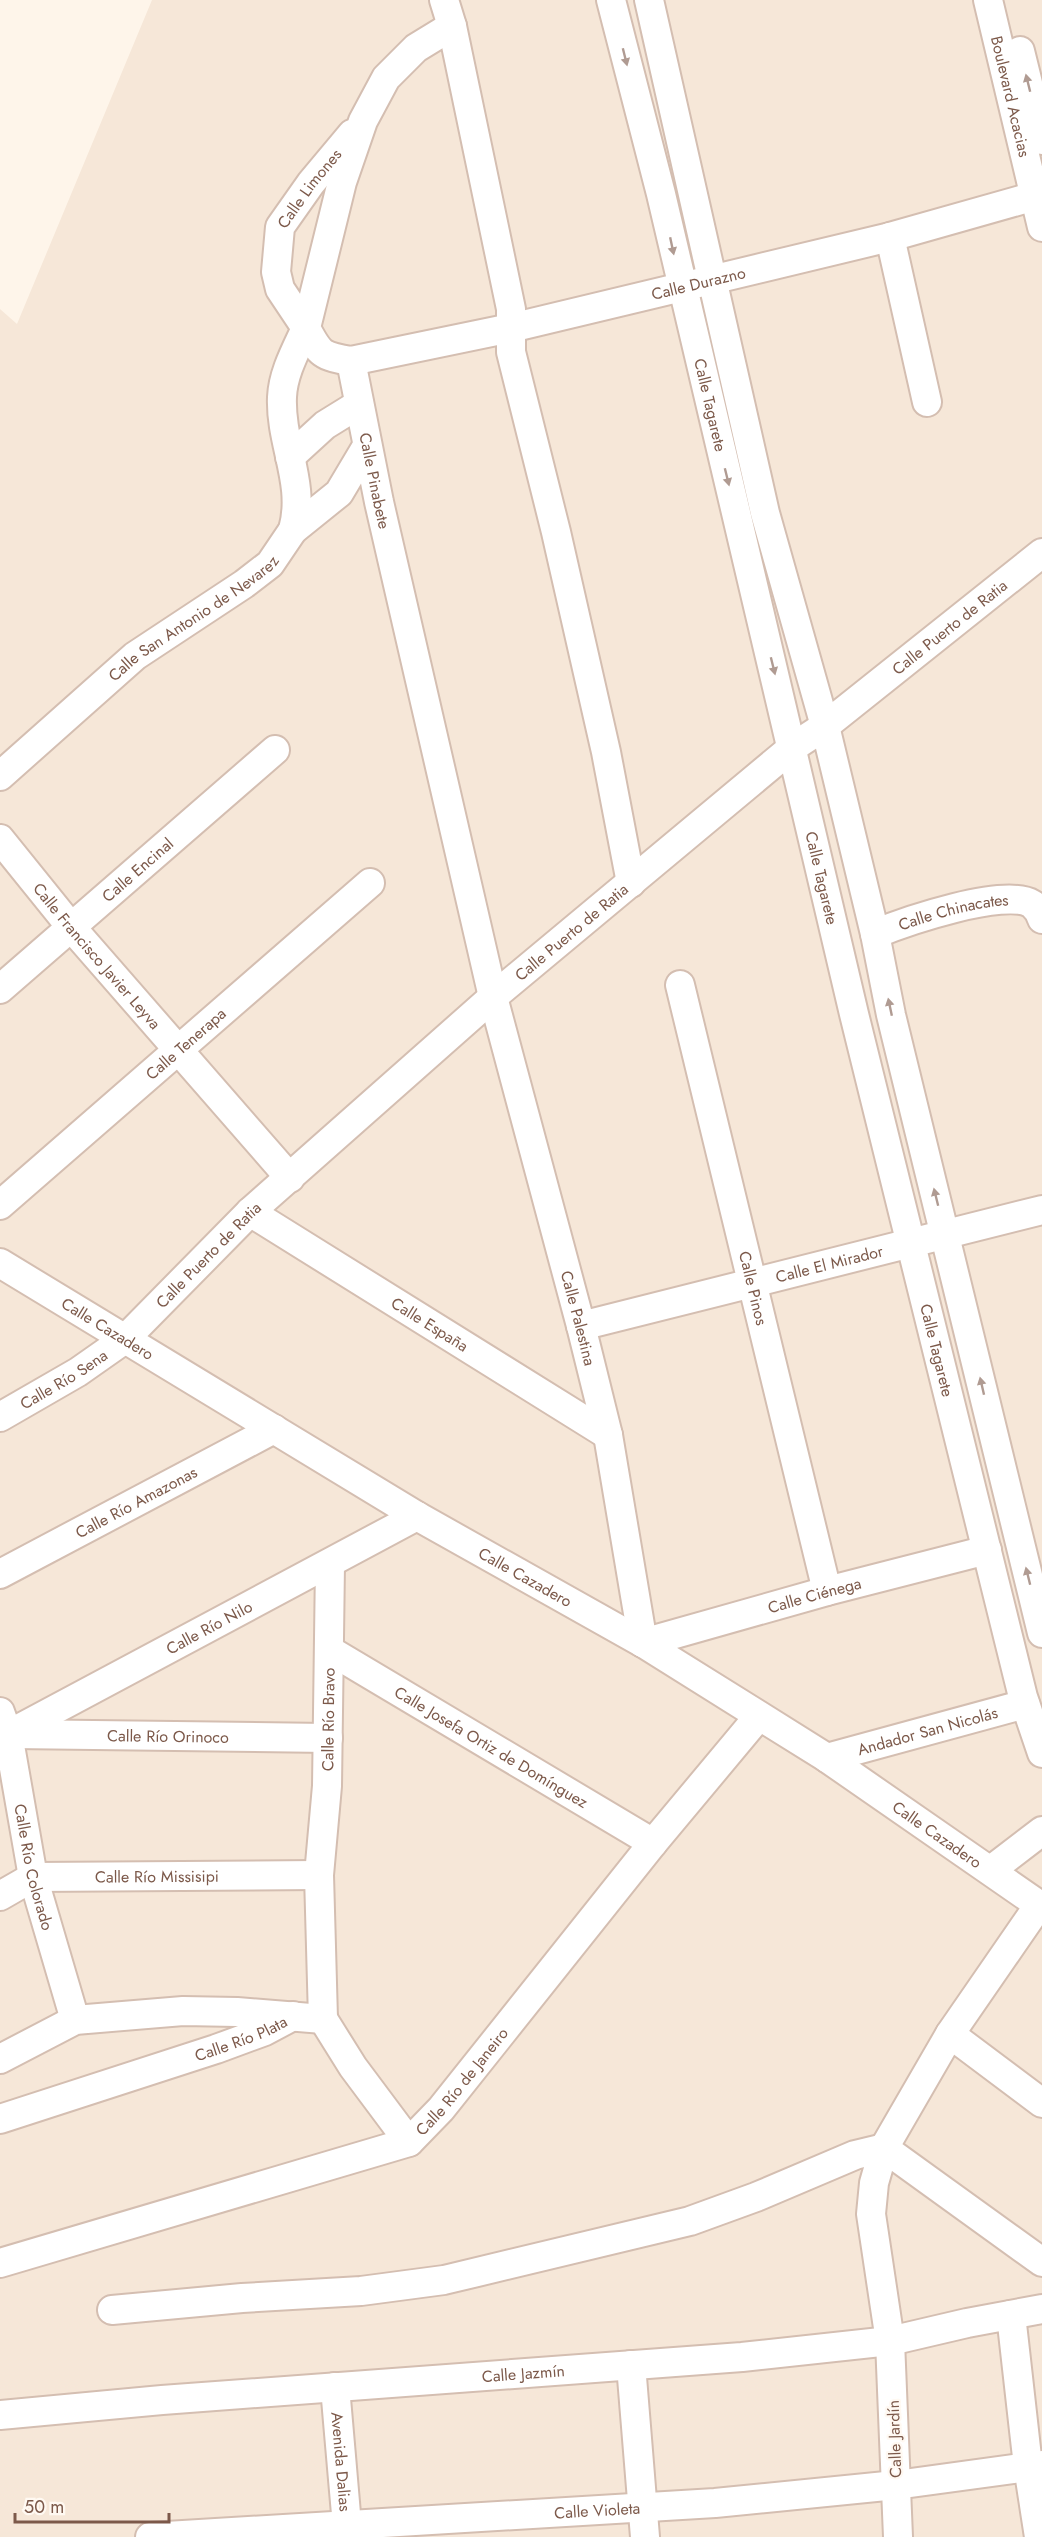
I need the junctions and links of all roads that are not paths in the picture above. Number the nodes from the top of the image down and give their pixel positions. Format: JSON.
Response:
{"nodes":[{"id":1,"x":611,"y":0,"type":"edge"},
{"id":2,"x":649,"y":0,"type":"edge"},
{"id":3,"x":988,"y":0,"type":"edge"},
{"id":4,"x":1007,"y":0,"type":"edge"},
{"id":5,"x":448,"y":13,"type":"edge"},
{"id":6,"x":363,"y":122,"type":"junction"},
{"id":7,"x":1042,"y":140,"type":"edge"},
{"id":8,"x":1038,"y":195,"type":"edge"},
{"id":9,"x":1042,"y":227,"type":"edge"},
{"id":10,"x":890,"y":237,"type":"junction"},
{"id":11,"x":713,"y":278,"type":"junction"},
{"id":12,"x":680,"y":285,"type":"junction"},
{"id":13,"x":306,"y":328,"type":"junction"},
{"id":14,"x":511,"y":328,"type":"junction"},
{"id":15,"x":351,"y":361,"type":"junction"},
{"id":16,"x":927,"y":402,"type":"dead end"},
{"id":17,"x":359,"y":404,"type":"junction"},
{"id":18,"x":368,"y":446,"type":"junction"},
{"id":19,"x":290,"y":457,"type":"junction"},
{"id":20,"x":765,"y":513,"type":"junction"},
{"id":21,"x":737,"y":518,"type":"junction"},
{"id":22,"x":293,"y":530,"type":"junction"},
{"id":23,"x":1042,"y":553,"type":"edge"},
{"id":24,"x":825,"y":726,"type":"junction"},
{"id":25,"x":793,"y":747,"type":"junction"},
{"id":26,"x":274,"y":750,"type":"dead end"},
{"id":27,"x":0,"y":776,"type":"edge"},
{"id":28,"x":0,"y":839,"type":"edge"},
{"id":29,"x":370,"y":883,"type":"dead end"},
{"id":30,"x":631,"y":883,"type":"junction"},
{"id":31,"x":1038,"y":912,"type":"edge"},
{"id":32,"x":71,"y":927,"type":"junction"},
{"id":33,"x":875,"y":934,"type":"junction"},
{"id":34,"x":680,"y":985,"type":"dead end"},
{"id":35,"x":0,"y":989,"type":"edge"},
{"id":36,"x":493,"y":997,"type":"junction"},
{"id":37,"x":177,"y":1049,"type":"junction"},
{"id":38,"x":290,"y":1178,"type":"junction"},
{"id":39,"x":0,"y":1205,"type":"edge"},
{"id":40,"x":1042,"y":1210,"type":"edge"},
{"id":41,"x":250,"y":1212,"type":"junction"},
{"id":42,"x":946,"y":1234,"type":"junction"},
{"id":43,"x":911,"y":1243,"type":"junction"},
{"id":44,"x":0,"y":1263,"type":"edge"},
{"id":45,"x":752,"y":1283,"type":"junction"},
{"id":46,"x":581,"y":1326,"type":"junction"},
{"id":47,"x":125,"y":1339,"type":"junction"},
{"id":48,"x":0,"y":1417,"type":"edge"},
{"id":49,"x":274,"y":1429,"type":"junction"},
{"id":50,"x":608,"y":1435,"type":"junction"},
{"id":51,"x":417,"y":1516,"type":"junction"},
{"id":52,"x":987,"y":1550,"type":"junction"},
{"id":53,"x":330,"y":1564,"type":"junction"},
{"id":54,"x":0,"y":1574,"type":"edge"},
{"id":55,"x":826,"y":1591,"type":"junction"},
{"id":56,"x":1042,"y":1633,"type":"edge"},
{"id":57,"x":643,"y":1643,"type":"junction"},
{"id":58,"x":329,"y":1650,"type":"junction"},
{"id":59,"x":1025,"y":1704,"type":"junction"},
{"id":60,"x":759,"y":1716,"type":"junction"},
{"id":61,"x":3,"y":1728,"type":"edge"},
{"id":62,"x":328,"y":1738,"type":"junction"},
{"id":63,"x":1042,"y":1753,"type":"edge"},
{"id":64,"x":827,"y":1758,"type":"junction"},
{"id":65,"x":1042,"y":1831,"type":"edge"},
{"id":66,"x":653,"y":1843,"type":"junction"},
{"id":67,"x":991,"y":1870,"type":"junction"},
{"id":68,"x":319,"y":1875,"type":"junction"},
{"id":69,"x":33,"y":1877,"type":"junction"},
{"id":70,"x":0,"y":1896,"type":"edge"},
{"id":71,"x":1040,"y":1906,"type":"edge"},
{"id":72,"x":293,"y":2016,"type":"junction"},
{"id":73,"x":323,"y":2019,"type":"junction"},
{"id":74,"x":75,"y":2020,"type":"junction"},
{"id":75,"x":950,"y":2034,"type":"junction"},
{"id":76,"x":0,"y":2059,"type":"edge"},
{"id":77,"x":1042,"y":2103,"type":"edge"},
{"id":78,"x":0,"y":2119,"type":"edge"},
{"id":79,"x":409,"y":2142,"type":"junction"},
{"id":80,"x":884,"y":2148,"type":"junction"},
{"id":81,"x":1042,"y":2262,"type":"edge"},
{"id":82,"x":0,"y":2263,"type":"edge"},
{"id":83,"x":1042,"y":2309,"type":"edge"},
{"id":84,"x":112,"y":2310,"type":"dead end"},
{"id":85,"x":1011,"y":2315,"type":"junction"},
{"id":86,"x":890,"y":2341,"type":"junction"},
{"id":87,"x":631,"y":2365,"type":"junction"},
{"id":88,"x":335,"y":2387,"type":"junction"},
{"id":89,"x":0,"y":2415,"type":"edge"},
{"id":90,"x":1035,"y":2466,"type":"edge"},
{"id":91,"x":896,"y":2485,"type":"junction"},
{"id":92,"x":643,"y":2508,"type":"junction"},
{"id":93,"x":348,"y":2532,"type":"edge"},
{"id":94,"x":150,"y":2537,"type":"edge"},
{"id":95,"x":645,"y":2537,"type":"edge"},
{"id":96,"x":898,"y":2537,"type":"edge"},
{"id":97,"x":1039,"y":2537,"type":"edge"}],
"edges":[{"from":1,"to":12,"type":"street","name":"Calle Tagarete","one_way":true},
{"from":2,"to":11,"type":"street","name":"Calle Tagarete"},
{"from":3,"to":8,"type":"street","name":"Boulevard Acacias"},
{"from":7,"to":4,"type":"street","name":"Boulevard Acacias","one_way":true},
{"from":5,"to":6,"type":"street"},
{"from":5,"to":14,"type":"street"},
{"from":6,"to":13,"type":"street"},
{"from":6,"to":13,"type":"street","name":"Calle Limones"},
{"from":8,"to":9,"type":"street","name":"Boulevard Acacias"},
{"from":8,"to":10,"type":"street","name":"Calle Durazno"},
{"from":10,"to":11,"type":"street","name":"Calle Durazno"},
{"from":10,"to":16,"type":"street"},
{"from":11,"to":12,"type":"street","name":"Calle Durazno"},
{"from":11,"to":20,"type":"street","name":"Calle Tagarete"},
{"from":12,"to":14,"type":"street","name":"Calle Durazno"},
{"from":12,"to":21,"type":"street","name":"Calle Tagarete","one_way":true},
{"from":13,"to":15,"type":"street"},
{"from":13,"to":19,"type":"street"},
{"from":14,"to":15,"type":"street","name":"Calle Durazno"},
{"from":14,"to":30,"type":"street"},
{"from":15,"to":17,"type":"street","name":"Calle Pinabete"},
{"from":17,"to":18,"type":"street","name":"Calle Pinabete"},
{"from":17,"to":19,"type":"street"},
{"from":18,"to":22,"type":"street","name":"Calle San Antonio de Nevarez"},
{"from":18,"to":36,"type":"street","name":"Calle Pinabete"},
{"from":19,"to":22,"type":"street"},
{"from":20,"to":21,"type":"street"},
{"from":20,"to":24,"type":"street","name":"Calle Tagarete"},
{"from":21,"to":25,"type":"street","name":"Calle Tagarete","one_way":true},
{"from":22,"to":27,"type":"street","name":"Calle San Antonio de Nevarez"},
{"from":23,"to":24,"type":"street","name":"Calle Puerto de Ratia"},
{"from":24,"to":25,"type":"street","name":"Calle Puerto de Ratia"},
{"from":24,"to":33,"type":"street","name":"Calle Tagarete"},
{"from":25,"to":30,"type":"street","name":"Calle Puerto de Ratia"},
{"from":25,"to":43,"type":"street","name":"Calle Tagarete"},
{"from":26,"to":32,"type":"street","name":"Calle Encinal"},
{"from":28,"to":32,"type":"street","name":"Calle Francisco Javier Leyva"},
{"from":29,"to":37,"type":"street","name":"Calle Tenerapa"},
{"from":30,"to":36,"type":"street","name":"Calle Puerto de Ratia"},
{"from":31,"to":33,"type":"street","name":"Calle Chinacates"},
{"from":32,"to":35,"type":"street","name":"Calle Encinal"},
{"from":32,"to":37,"type":"street","name":"Calle Francisco Javier Leyva"},
{"from":42,"to":33,"type":"street","name":"Calle Tagarete","one_way":true},
{"from":34,"to":45,"type":"street","name":"Calle Pinos"},
{"from":36,"to":38,"type":"street","name":"Calle Puerto de Ratia"},
{"from":36,"to":46,"type":"street","name":"Calle Palestina"},
{"from":37,"to":38,"type":"street","name":"Calle Francisco Javier Leyva"},
{"from":37,"to":39,"type":"street","name":"Calle Tenerapa"},
{"from":38,"to":41,"type":"street","name":"Calle Puerto de Ratia"},
{"from":40,"to":42,"type":"street","name":"Calle El Mirador"},
{"from":41,"to":47,"type":"street","name":"Calle Puerto de Ratia"},
{"from":41,"to":50,"type":"street","name":"Calle España"},
{"from":42,"to":43,"type":"street","name":"Calle El Mirador"},
{"from":56,"to":42,"type":"street","name":"Calle Tagarete","one_way":true},
{"from":43,"to":45,"type":"street","name":"Calle El Mirador"},
{"from":43,"to":52,"type":"street","name":"Calle Tagarete"},
{"from":44,"to":47,"type":"street","name":"Calle Cazadero"},
{"from":45,"to":46,"type":"street","name":"Calle El Mirador"},
{"from":45,"to":55,"type":"street","name":"Calle Pinos"},
{"from":46,"to":50,"type":"street","name":"Calle Palestina"},
{"from":47,"to":48,"type":"street","name":"Calle Río Sena"},
{"from":47,"to":49,"type":"street","name":"Calle Cazadero"},
{"from":49,"to":51,"type":"street","name":"Calle Cazadero"},
{"from":49,"to":54,"type":"street","name":"Calle Río Amazonas"},
{"from":50,"to":57,"type":"street","name":"Calle Palestina"},
{"from":51,"to":53,"type":"street","name":"Calle Río Nilo"},
{"from":51,"to":57,"type":"street","name":"Calle Cazadero"},
{"from":52,"to":55,"type":"street","name":"Calle Ciénega"},
{"from":52,"to":59,"type":"street","name":"Calle Tagarete"},
{"from":53,"to":58,"type":"street","name":"Calle Río Bravo"},
{"from":53,"to":61,"type":"street","name":"Calle Río Nilo"},
{"from":55,"to":57,"type":"street","name":"Calle Ciénega"},
{"from":57,"to":60,"type":"street","name":"Calle Cazadero"},
{"from":58,"to":62,"type":"street","name":"Calle Río Bravo"},
{"from":58,"to":66,"type":"street","name":"Calle Josefa Ortiz de Domínguez"},
{"from":59,"to":63,"type":"street","name":"Calle Tagarete"},
{"from":59,"to":64,"type":"street","name":"Andador San Nicolás"},
{"from":60,"to":64,"type":"street","name":"Calle Cazadero"},
{"from":60,"to":66,"type":"street","name":"Calle Río de Janeiro"},
{"from":61,"to":62,"type":"street","name":"Calle Río Orinoco"},
{"from":61,"to":69,"type":"street","name":"Calle Río Colorado"},
{"from":62,"to":68,"type":"street","name":"Calle Río Bravo"},
{"from":64,"to":67,"type":"street","name":"Calle Cazadero"},
{"from":65,"to":67,"type":"street"},
{"from":66,"to":79,"type":"street","name":"Calle Río de Janeiro"},
{"from":67,"to":71,"type":"street","name":"Calle Cazadero"},
{"from":68,"to":69,"type":"street","name":"Calle Río Missisipi"},
{"from":68,"to":73,"type":"street","name":"Calle Río Bravo"},
{"from":69,"to":70,"type":"street","name":"Calle Río Missisipi"},
{"from":69,"to":74,"type":"street","name":"Calle Río Colorado"},
{"from":71,"to":75,"type":"street","name":"Calle Jardín"},
{"from":72,"to":73,"type":"street"},
{"from":72,"to":74,"type":"street","name":"Calle Río Plata"},
{"from":72,"to":78,"type":"street","name":"Calle Río Plata"},
{"from":73,"to":79,"type":"street"},
{"from":74,"to":76,"type":"street","name":"Calle Río Plata"},
{"from":75,"to":77,"type":"street"},
{"from":75,"to":80,"type":"street","name":"Calle Jardín"},
{"from":79,"to":82,"type":"street","name":"Calle Río de Janeiro"},
{"from":80,"to":81,"type":"street"},
{"from":80,"to":84,"type":"street"},
{"from":80,"to":86,"type":"street","name":"Calle Jardín"},
{"from":83,"to":85,"type":"street","name":"Calle Jazmín"},
{"from":85,"to":86,"type":"street","name":"Calle Jazmín"},
{"from":85,"to":90,"type":"street"},
{"from":86,"to":87,"type":"street","name":"Calle Jazmín"},
{"from":86,"to":91,"type":"street","name":"Calle Jardín"},
{"from":87,"to":88,"type":"street","name":"Calle Jazmín"},
{"from":87,"to":92,"type":"street"},
{"from":88,"to":89,"type":"street","name":"Calle Jazmín"},
{"from":88,"to":93,"type":"street","name":"Avenida Dalias"},
{"from":90,"to":91,"type":"street","name":"Calle Violeta"},
{"from":90,"to":97,"type":"street"},
{"from":91,"to":92,"type":"street","name":"Calle Violeta"},
{"from":91,"to":96,"type":"street","name":"Calle Jardín"},
{"from":92,"to":93,"type":"street","name":"Calle Violeta"},
{"from":92,"to":95,"type":"street"},
{"from":93,"to":94,"type":"street","name":"Calle Violeta"}]}
